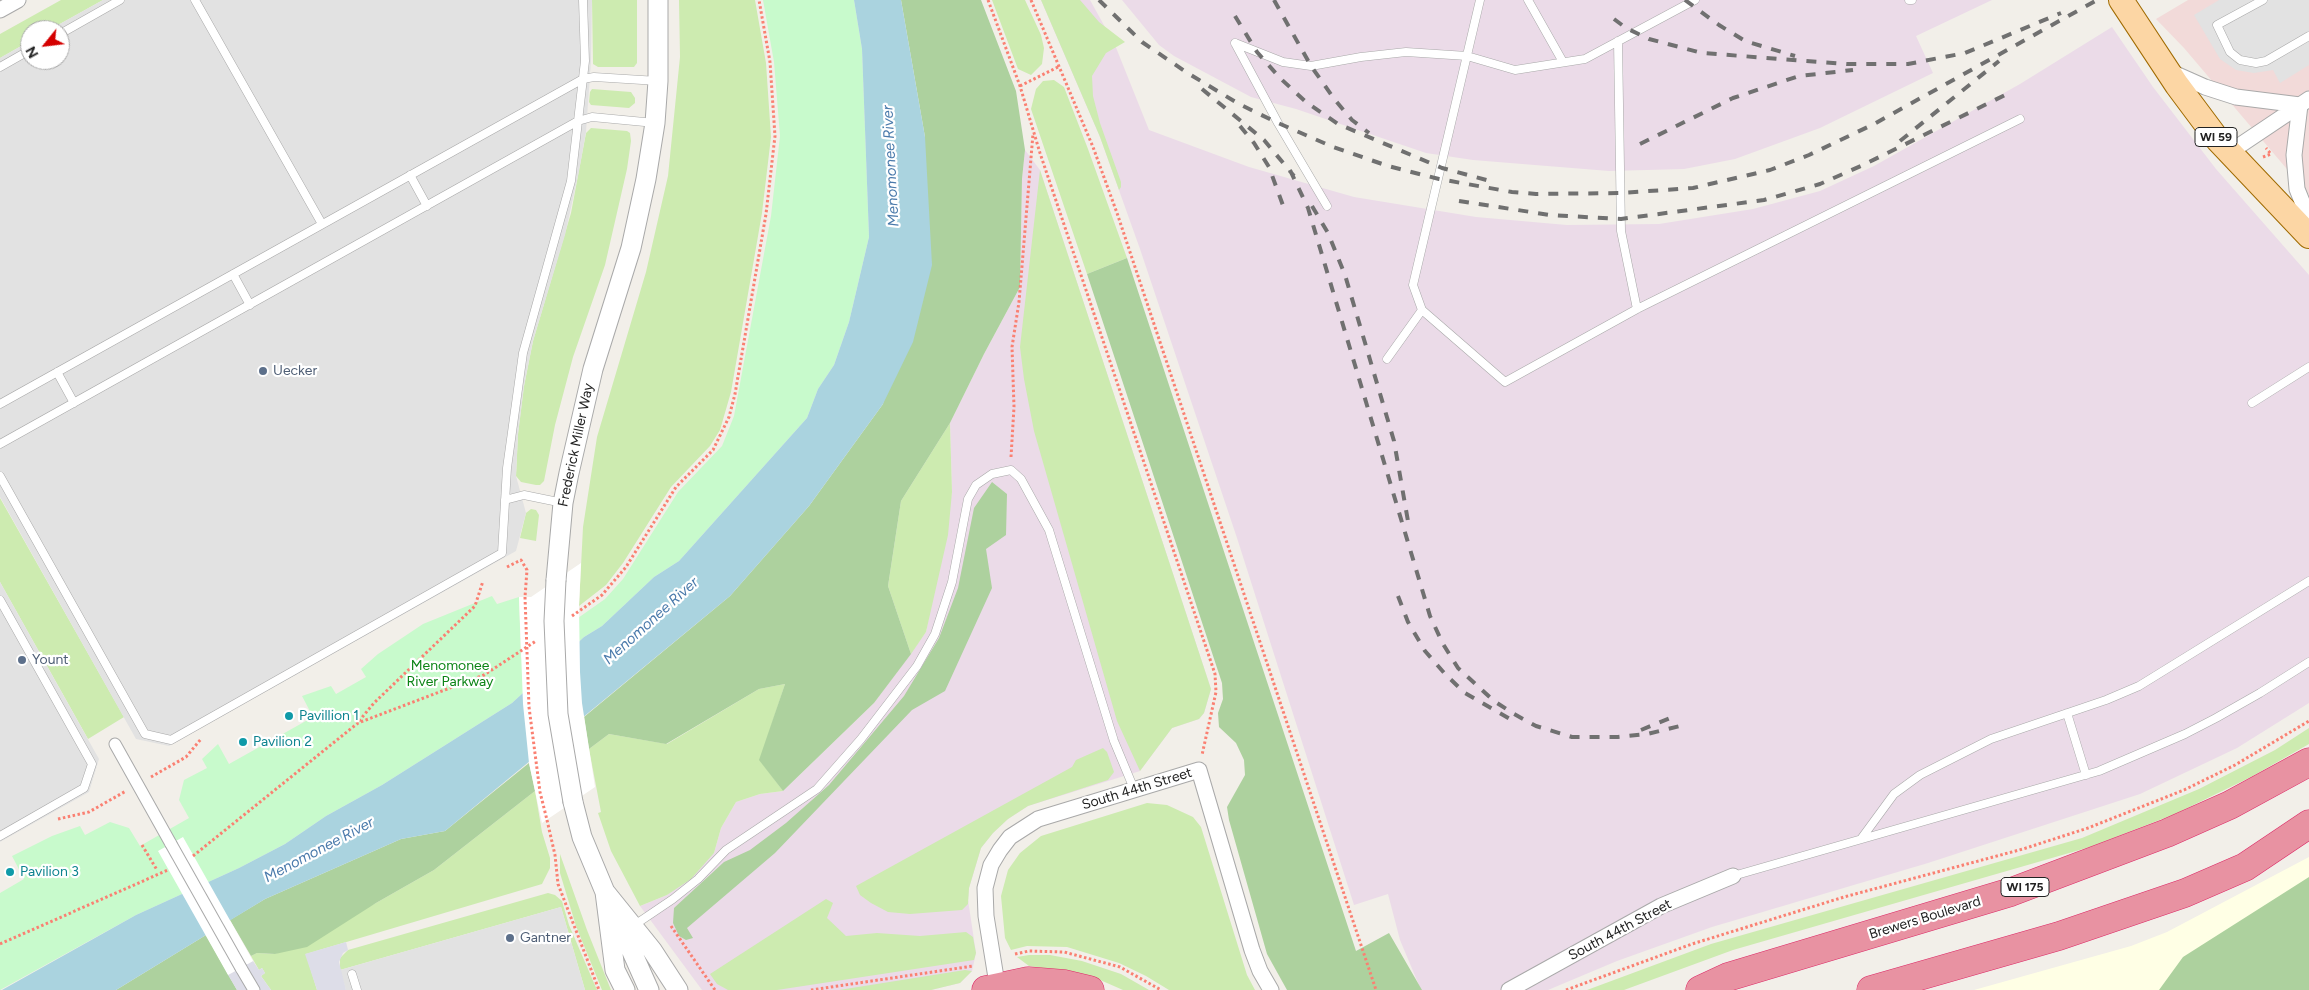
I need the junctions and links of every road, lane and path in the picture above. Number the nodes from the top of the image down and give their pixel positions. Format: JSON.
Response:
{"nodes":[{"id":1,"x":18,"y":0,"type":"edge"},
{"id":2,"x":120,"y":0,"type":"edge"},
{"id":3,"x":196,"y":0,"type":"edge"},
{"id":4,"x":584,"y":0,"type":"edge"},
{"id":5,"x":658,"y":0,"type":"edge"},
{"id":6,"x":988,"y":0,"type":"edge"},
{"id":7,"x":1031,"y":0,"type":"edge"},
{"id":8,"x":1480,"y":0,"type":"edge"},
{"id":9,"x":1528,"y":0,"type":"edge"},
{"id":10,"x":1695,"y":0,"type":"edge"},
{"id":11,"x":2121,"y":0,"type":"edge"},
{"id":12,"x":2263,"y":0,"type":"edge"},
{"id":13,"x":0,"y":10,"type":"edge"},
{"id":14,"x":70,"y":28,"type":"edge"},
{"id":15,"x":2309,"y":36,"type":"edge"},
{"id":16,"x":1618,"y":40,"type":"junction"},
{"id":17,"x":20,"y":56,"type":"edge"},
{"id":18,"x":1467,"y":56,"type":"junction"},
{"id":19,"x":1563,"y":62,"type":"junction"},
{"id":20,"x":1060,"y":66,"type":"junction"},
{"id":21,"x":0,"y":67,"type":"edge"},
{"id":22,"x":2167,"y":70,"type":"junction"},
{"id":23,"x":583,"y":79,"type":"junction"},
{"id":24,"x":658,"y":81,"type":"junction"},
{"id":25,"x":1020,"y":86,"type":"junction"},
{"id":26,"x":2304,"y":102,"type":"edge"},
{"id":27,"x":2020,"y":119,"type":"dead end"},
{"id":28,"x":578,"y":120,"type":"junction"},
{"id":29,"x":655,"y":123,"type":"junction"},
{"id":30,"x":1033,"y":130,"type":"junction"},
{"id":31,"x":2264,"y":145,"type":"dead end"},
{"id":32,"x":2230,"y":152,"type":"junction"},
{"id":33,"x":2263,"y":158,"type":"dead end"},
{"id":34,"x":410,"y":175,"type":"junction"},
{"id":35,"x":427,"y":206,"type":"junction"},
{"id":36,"x":1328,"y":206,"type":"dead end"},
{"id":37,"x":2309,"y":219,"type":"edge"},
{"id":38,"x":322,"y":224,"type":"junction"},
{"id":39,"x":2309,"y":236,"type":"edge"},
{"id":40,"x":233,"y":274,"type":"junction"},
{"id":41,"x":250,"y":305,"type":"junction"},
{"id":42,"x":1638,"y":309,"type":"junction"},
{"id":43,"x":1422,"y":310,"type":"junction"},
{"id":44,"x":1387,"y":359,"type":"dead end"},
{"id":45,"x":2309,"y":367,"type":"edge"},
{"id":46,"x":57,"y":372,"type":"junction"},
{"id":47,"x":74,"y":403,"type":"junction"},
{"id":48,"x":2252,"y":403,"type":"dead end"},
{"id":49,"x":0,"y":404,"type":"edge"},
{"id":50,"x":0,"y":444,"type":"edge"},
{"id":51,"x":1011,"y":470,"type":"junction"},
{"id":52,"x":0,"y":476,"type":"edge"},
{"id":53,"x":505,"y":500,"type":"junction"},
{"id":54,"x":563,"y":503,"type":"junction"},
{"id":55,"x":506,"y":568,"type":"dead end"},
{"id":56,"x":490,"y":577,"type":"dead end"},
{"id":57,"x":482,"y":581,"type":"junction"},
{"id":58,"x":2309,"y":581,"type":"edge"},
{"id":59,"x":474,"y":586,"type":"dead end"},
{"id":60,"x":0,"y":600,"type":"edge"},
{"id":61,"x":2309,"y":662,"type":"edge"},
{"id":62,"x":2067,"y":713,"type":"junction"},
{"id":63,"x":2309,"y":722,"type":"edge"},
{"id":64,"x":358,"y":723,"type":"dead end"},
{"id":65,"x":210,"y":734,"type":"dead end"},
{"id":66,"x":115,"y":744,"type":"dead end"},
{"id":67,"x":2309,"y":762,"type":"edge"},
{"id":68,"x":1199,"y":770,"type":"junction"},
{"id":69,"x":2086,"y":775,"type":"junction"},
{"id":70,"x":137,"y":784,"type":"junction"},
{"id":71,"x":1134,"y":789,"type":"junction"},
{"id":72,"x":50,"y":824,"type":"dead end"},
{"id":73,"x":2309,"y":824,"type":"edge"},
{"id":74,"x":0,"y":836,"type":"edge"},
{"id":75,"x":1861,"y":838,"type":"junction"},
{"id":76,"x":2309,"y":841,"type":"edge"},
{"id":77,"x":142,"y":845,"type":"dead end"},
{"id":78,"x":2245,"y":867,"type":"junction"},
{"id":79,"x":157,"y":870,"type":"dead end"},
{"id":80,"x":1733,"y":876,"type":"joint"},
{"id":81,"x":605,"y":892,"type":"junction"},
{"id":82,"x":632,"y":926,"type":"junction"},
{"id":83,"x":671,"y":926,"type":"dead end"},
{"id":84,"x":1014,"y":954,"type":"dead end"},
{"id":85,"x":973,"y":966,"type":"dead end"},
{"id":86,"x":352,"y":974,"type":"dead end"},
{"id":87,"x":1728,"y":977,"type":"junction"},
{"id":88,"x":994,"y":989,"type":"edge"},
{"id":89,"x":254,"y":990,"type":"edge"},
{"id":90,"x":357,"y":990,"type":"edge"},
{"id":91,"x":600,"y":990,"type":"edge"},
{"id":92,"x":625,"y":990,"type":"edge"},
{"id":93,"x":649,"y":990,"type":"edge"},
{"id":94,"x":678,"y":990,"type":"edge"},
{"id":95,"x":715,"y":990,"type":"edge"},
{"id":96,"x":811,"y":990,"type":"edge"},
{"id":97,"x":1090,"y":990,"type":"edge"},
{"id":98,"x":1161,"y":990,"type":"edge"},
{"id":99,"x":1271,"y":990,"type":"edge"},
{"id":100,"x":1376,"y":990,"type":"edge"},
{"id":101,"x":1509,"y":990,"type":"edge"},
{"id":102,"x":1566,"y":990,"type":"edge"},
{"id":103,"x":1686,"y":990,"type":"edge"},
{"id":104,"x":1700,"y":990,"type":"edge"},
{"id":105,"x":1871,"y":990,"type":"edge"}],
"edges":[{"from":1,"to":13,"type":"street"},
{"from":2,"to":14,"type":"lane"},
{"from":3,"to":38,"type":"lane"},
{"from":4,"to":23,"type":"lane"},
{"from":5,"to":24,"type":"street","name":"Frederick Miller Way"},
{"from":6,"to":25,"type":"path"},
{"from":7,"to":20,"type":"path"},
{"from":8,"to":18,"type":"lane"},
{"from":9,"to":19,"type":"lane"},
{"from":10,"to":16,"type":"lane"},
{"from":11,"to":22,"type":"main road","number":"WI 59"},
{"from":12,"to":15,"type":"lane"},
{"from":16,"to":19,"type":"lane"},
{"from":16,"to":42,"type":"lane"},
{"from":17,"to":21,"type":"lane"},
{"from":18,"to":19,"type":"lane"},
{"from":18,"to":36,"type":"lane"},
{"from":18,"to":43,"type":"lane"},
{"from":20,"to":25,"type":"path"},
{"from":20,"to":100,"type":"path"},
{"from":22,"to":26,"type":"street"},
{"from":22,"to":32,"type":"main road","number":"WI 59"},
{"from":23,"to":24,"type":"lane"},
{"from":23,"to":28,"type":"lane"},
{"from":23,"to":34,"type":"lane"},
{"from":24,"to":29,"type":"street","name":"Frederick Miller Way"},
{"from":25,"to":30,"type":"path"},
{"from":26,"to":32,"type":"street"},
{"from":26,"to":37,"type":"street"},
{"from":27,"to":42,"type":"lane"},
{"from":28,"to":29,"type":"lane"},
{"from":28,"to":35,"type":"lane"},
{"from":28,"to":53,"type":"lane"},
{"from":29,"to":54,"type":"street","name":"Frederick Miller Way"},
{"from":30,"to":51,"type":"path"},
{"from":30,"to":68,"type":"path"},
{"from":31,"to":33,"type":"path"},
{"from":32,"to":39,"type":"main road","number":"WI 59"},
{"from":34,"to":35,"type":"lane"},
{"from":34,"to":38,"type":"lane"},
{"from":35,"to":41,"type":"lane"},
{"from":38,"to":40,"type":"lane"},
{"from":40,"to":41,"type":"lane"},
{"from":40,"to":46,"type":"lane"},
{"from":41,"to":47,"type":"lane"},
{"from":42,"to":43,"type":"lane"},
{"from":43,"to":44,"type":"lane"},
{"from":45,"to":48,"type":"lane"},
{"from":46,"to":47,"type":"lane"},
{"from":46,"to":49,"type":"lane"},
{"from":47,"to":50,"type":"lane"},
{"from":51,"to":71,"type":"lane"},
{"from":51,"to":82,"type":"lane"},
{"from":52,"to":53,"type":"lane"},
{"from":53,"to":54,"type":"lane"},
{"from":54,"to":81,"type":"street","name":"Frederick Miller Way","bridge":true},
{"from":55,"to":91,"type":"path","bridge":true},
{"from":56,"to":57,"type":"path"},
{"from":57,"to":59,"type":"path"},
{"from":57,"to":64,"type":"path"},
{"from":58,"to":62,"type":"lane"},
{"from":60,"to":74,"type":"lane"},
{"from":61,"to":69,"type":"lane"},
{"from":62,"to":69,"type":"lane"},
{"from":62,"to":75,"type":"lane"},
{"from":63,"to":102,"type":"path"},
{"from":65,"to":70,"type":"path"},
{"from":66,"to":70,"type":"street"},
{"from":67,"to":87,"type":"highway","name":"Brewers Boulevard","number":"WI 175"},
{"from":68,"to":71,"type":"street","name":"South 44th Street"},
{"from":68,"to":99,"type":"street","name":"South 44th Street"},
{"from":69,"to":75,"type":"lane"},
{"from":70,"to":72,"type":"path"},
{"from":70,"to":89,"type":"street","bridge":true},
{"from":71,"to":88,"type":"street","name":"South 44th Street"},
{"from":73,"to":78,"type":"highway"},
{"from":75,"to":80,"type":"lane"},
{"from":76,"to":78,"type":"highway"},
{"from":77,"to":79,"type":"path"},
{"from":78,"to":105,"type":"highway"},
{"from":80,"to":101,"type":"street","name":"South 44th Street"},
{"from":81,"to":82,"type":"street","name":"Frederick Miller Way"},
{"from":81,"to":92,"type":"street","name":"Frederick Miller Way"},
{"from":81,"to":93,"type":"street"},
{"from":82,"to":94,"type":"street","name":"Frederick Miller Way"},
{"from":83,"to":95,"type":"path"},
{"from":84,"to":98,"type":"path"},
{"from":85,"to":96,"type":"path"},
{"from":86,"to":90,"type":"lane"},
{"from":87,"to":103,"type":"highway"},
{"from":87,"to":104,"type":"highway","name":"Brewers Boulevard","number":"WI 175"},
{"from":88,"to":97,"type":"highway"}]}
